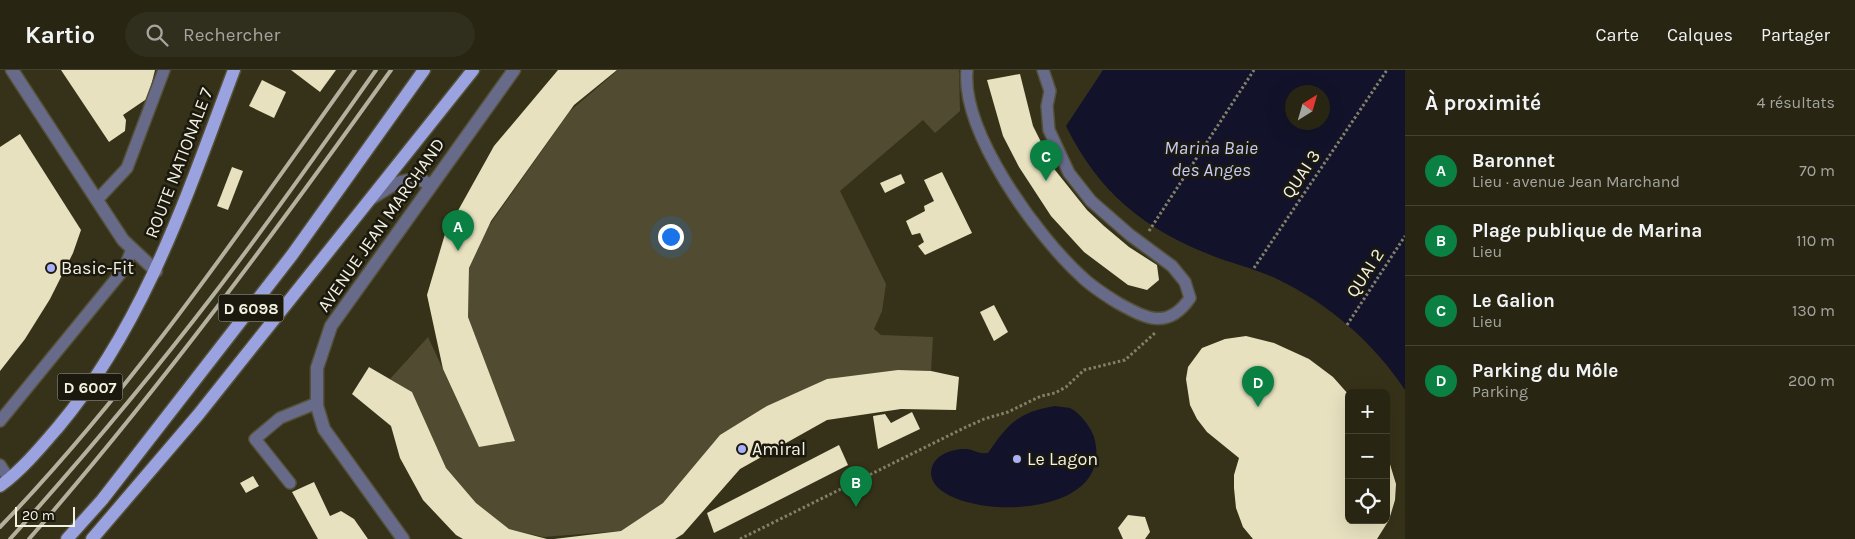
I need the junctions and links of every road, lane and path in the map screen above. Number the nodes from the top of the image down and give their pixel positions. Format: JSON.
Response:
{"nodes":[{"id":1,"x":12,"y":70,"type":"edge"},
{"id":2,"x":164,"y":70,"type":"edge"},
{"id":3,"x":234,"y":70,"type":"edge"},
{"id":4,"x":424,"y":70,"type":"edge"},
{"id":5,"x":473,"y":70,"type":"edge"},
{"id":6,"x":514,"y":70,"type":"edge"},
{"id":7,"x":967,"y":70,"type":"edge"},
{"id":8,"x":1043,"y":70,"type":"edge"},
{"id":9,"x":1254,"y":70,"type":"edge"},
{"id":10,"x":1387,"y":70,"type":"edge"},
{"id":11,"x":430,"y":184,"type":"junction"},
{"id":12,"x":370,"y":199,"type":"junction"},
{"id":13,"x":97,"y":200,"type":"junction"},
{"id":14,"x":1151,"y":227,"type":"dead end"},
{"id":15,"x":1405,"y":236,"type":"edge"},
{"id":16,"x":132,"y":249,"type":"junction"},
{"id":17,"x":1254,"y":268,"type":"dead end"},
{"id":18,"x":156,"y":271,"type":"junction"},
{"id":19,"x":1347,"y":325,"type":"dead end"},
{"id":20,"x":1162,"y":329,"type":"dead end"},
{"id":21,"x":318,"y":403,"type":"junction"},
{"id":22,"x":0,"y":421,"type":"edge"},
{"id":23,"x":0,"y":465,"type":"edge"},
{"id":24,"x":4,"y":482,"type":"edge"},
{"id":25,"x":290,"y":483,"type":"dead end"},
{"id":26,"x":67,"y":539,"type":"edge"},
{"id":27,"x":92,"y":539,"type":"edge"},
{"id":28,"x":403,"y":539,"type":"edge"},
{"id":29,"x":740,"y":539,"type":"edge"}],
"edges":[{"from":1,"to":13,"type":"street"},
{"from":2,"to":13,"type":"lane"},
{"from":3,"to":18,"type":"main road","name":"ROUTE NATIONALE 7","number":"D 6007"},
{"from":4,"to":26,"type":"main road","number":"D 6098"},
{"from":5,"to":12,"type":"main road","number":"D 6098"},
{"from":6,"to":11,"type":"street","name":"AVENUE JEAN MARCHAND"},
{"from":7,"to":8,"type":"lane"},
{"from":9,"to":14,"type":"path"},
{"from":10,"to":17,"type":"path","name":"QUAI 3"},
{"from":11,"to":12,"type":"street"},
{"from":11,"to":21,"type":"street","name":"AVENUE JEAN MARCHAND"},
{"from":12,"to":27,"type":"main road","number":"D 6098"},
{"from":13,"to":16,"type":"street"},
{"from":15,"to":19,"type":"path","name":"QUAI 2"},
{"from":16,"to":18,"type":"street"},
{"from":16,"to":22,"type":"lane"},
{"from":18,"to":24,"type":"main road","name":"ROUTE NATIONALE 7","number":"D 6007"},
{"from":20,"to":29,"type":"path"},
{"from":21,"to":25,"type":"lane"},
{"from":21,"to":28,"type":"street","name":"AVENUE JEAN MARCHAND"},
{"from":23,"to":24,"type":"lane"}]}
